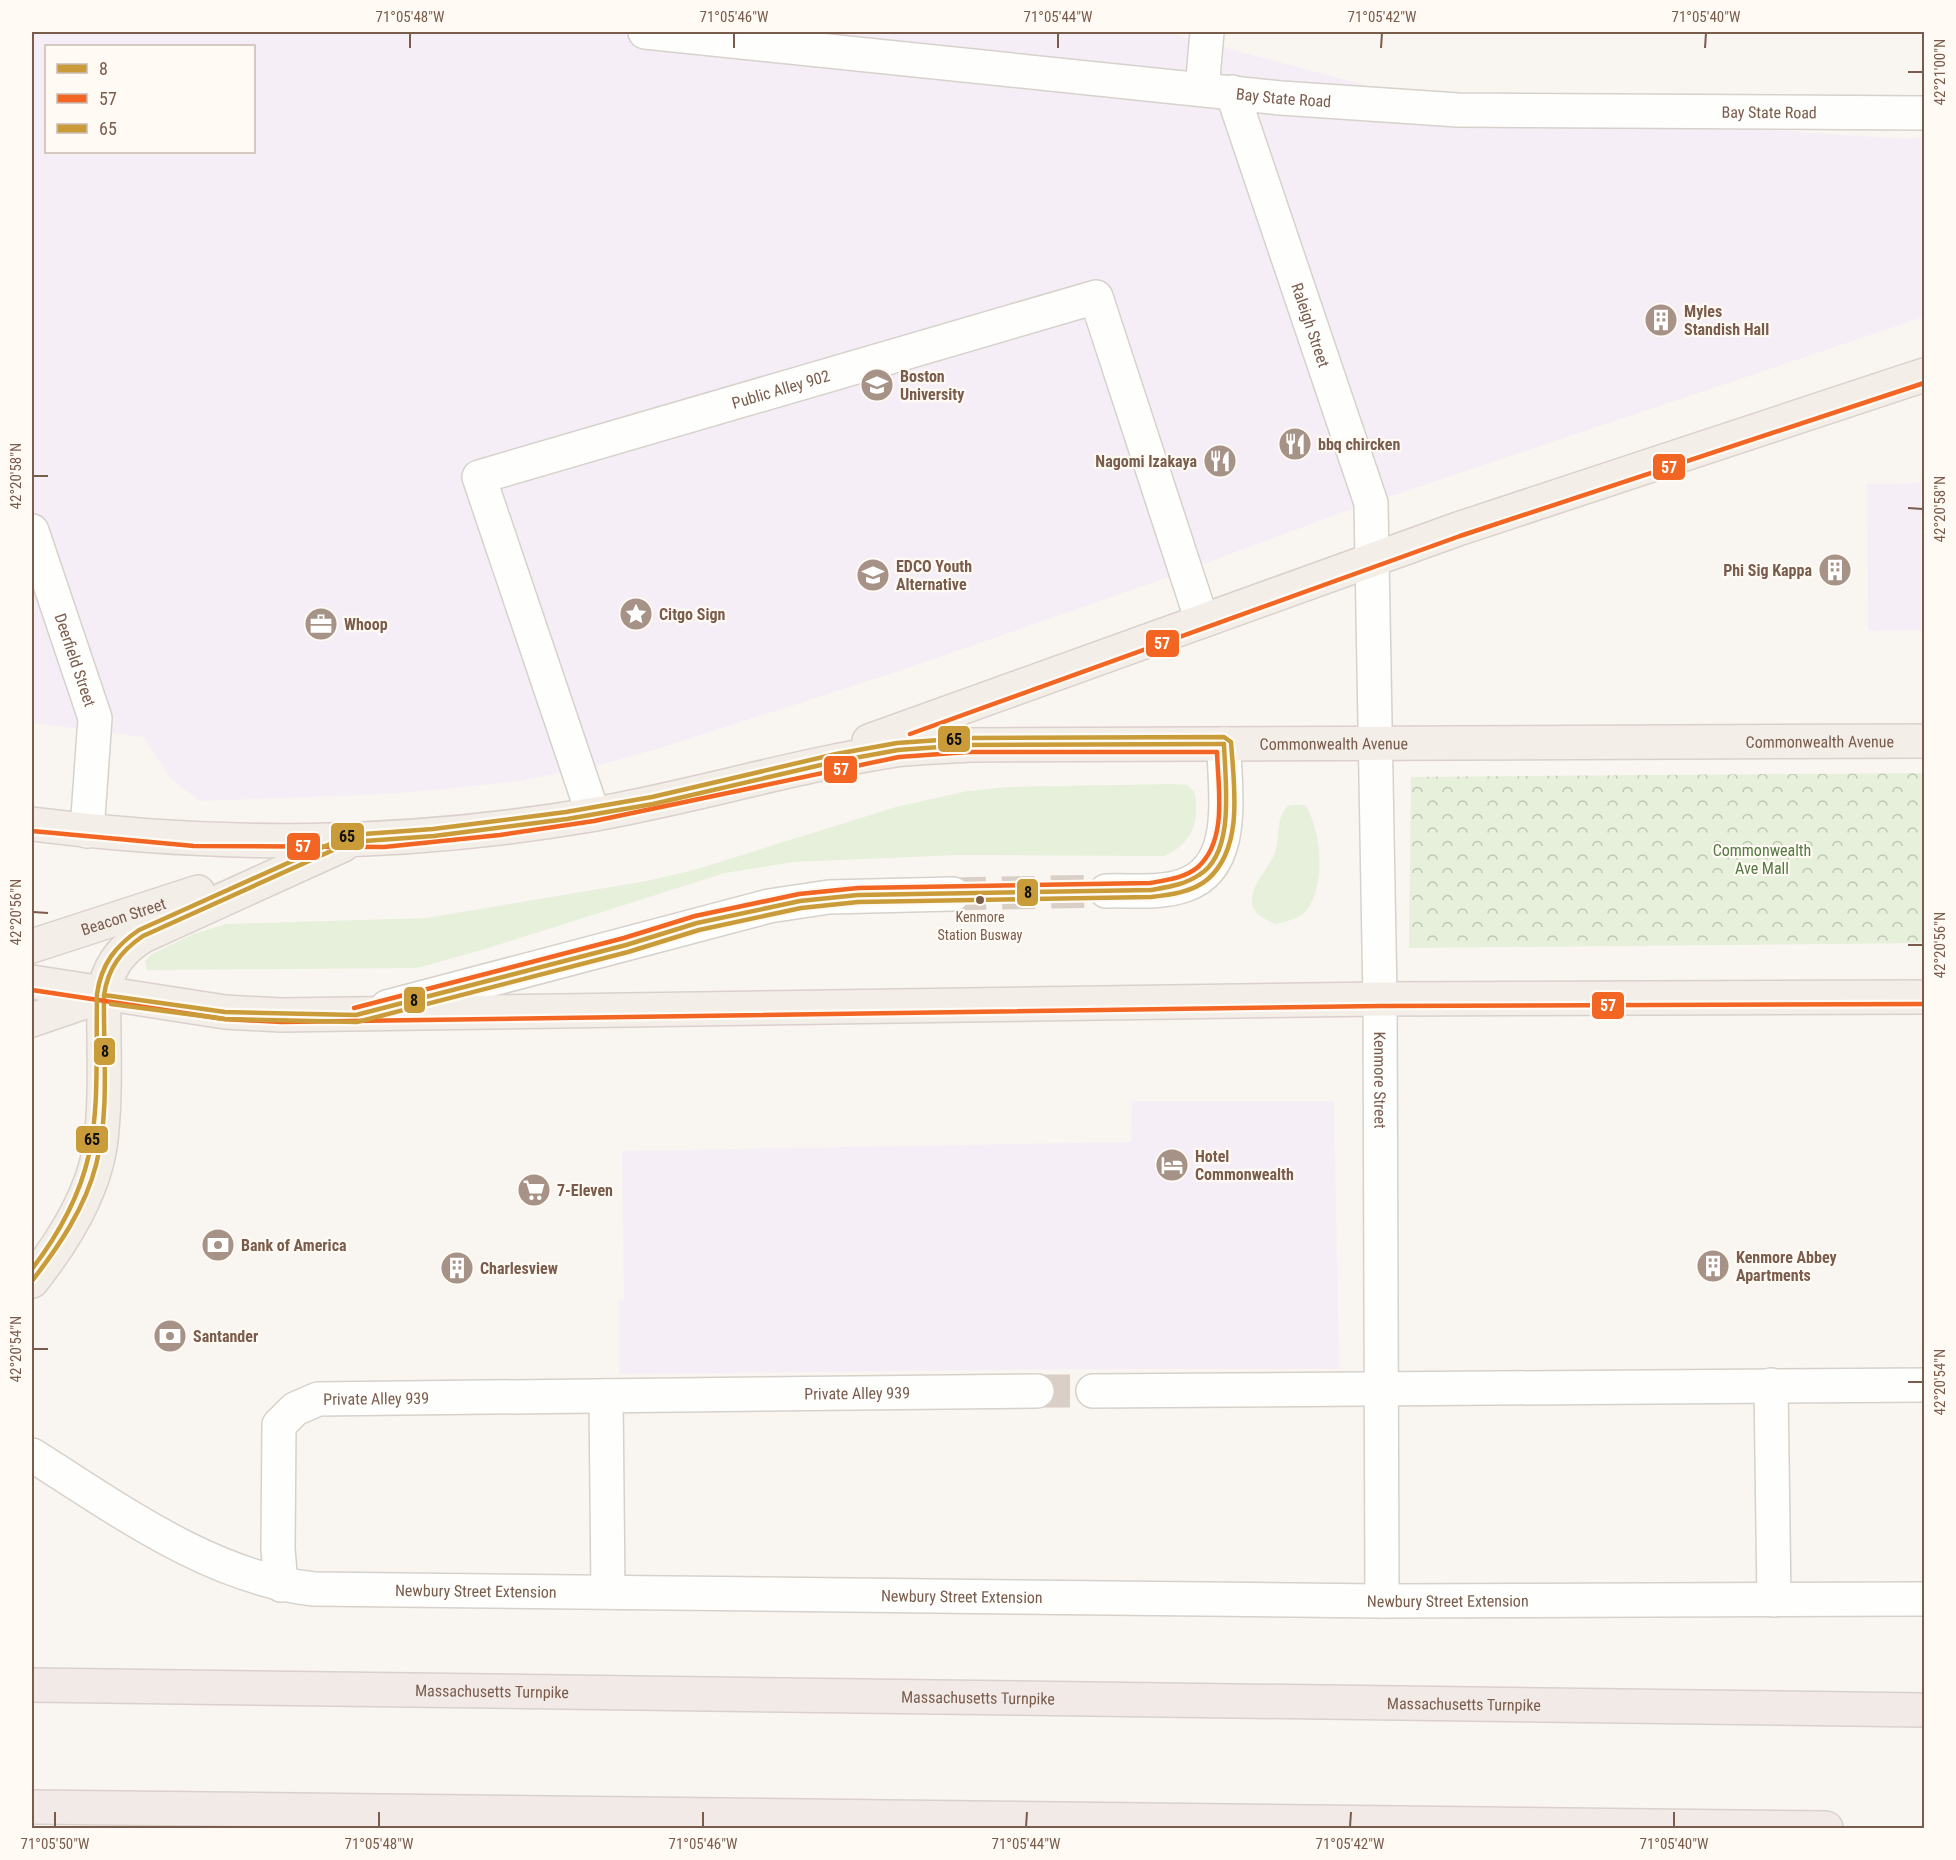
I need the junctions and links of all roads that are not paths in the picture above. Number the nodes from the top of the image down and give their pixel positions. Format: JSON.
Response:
{"nodes":[{"id":1,"x":645,"y":32,"type":"edge"},
{"id":2,"x":1206,"y":32,"type":"edge"},
{"id":3,"x":1217,"y":91,"type":"junction"},
{"id":4,"x":1924,"y":112,"type":"edge"},
{"id":5,"x":1924,"y":375,"type":"edge"},
{"id":6,"x":32,"y":531,"type":"edge"},
{"id":7,"x":1371,"y":561,"type":"junction"},
{"id":8,"x":1202,"y":621,"type":"junction"},
{"id":9,"x":1924,"y":741,"type":"edge"},
{"id":10,"x":1375,"y":742,"type":"junction"},
{"id":11,"x":1224,"y":744,"type":"junction"},
{"id":12,"x":762,"y":779,"type":"junction"},
{"id":13,"x":593,"y":814,"type":"junction"},
{"id":14,"x":32,"y":824,"type":"edge"},
{"id":15,"x":87,"y":831,"type":"junction"},
{"id":16,"x":351,"y":842,"type":"junction"},
{"id":17,"x":1106,"y":891,"type":"tunnel mouth"},
{"id":18,"x":953,"y":894,"type":"tunnel mouth"},
{"id":19,"x":32,"y":946,"type":"edge"},
{"id":20,"x":32,"y":982,"type":"edge"},
{"id":21,"x":104,"y":995,"type":"junction"},
{"id":22,"x":1924,"y":997,"type":"edge"},
{"id":23,"x":1380,"y":999,"type":"junction"},
{"id":24,"x":357,"y":1015,"type":"junction"},
{"id":25,"x":32,"y":1020,"type":"edge"},
{"id":26,"x":32,"y":1281,"type":"edge"},
{"id":27,"x":1771,"y":1385,"type":"junction"},
{"id":28,"x":1924,"y":1385,"type":"edge"},
{"id":29,"x":1381,"y":1389,"type":"junction"},
{"id":30,"x":1093,"y":1390,"type":"tunnel mouth"},
{"id":31,"x":1037,"y":1391,"type":"tunnel mouth"},
{"id":32,"x":606,"y":1396,"type":"junction"},
{"id":33,"x":32,"y":1455,"type":"edge"},
{"id":34,"x":281,"y":1585,"type":"junction"},
{"id":35,"x":608,"y":1591,"type":"junction"},
{"id":36,"x":1924,"y":1599,"type":"edge"},
{"id":37,"x":1774,"y":1600,"type":"junction"},
{"id":38,"x":1382,"y":1601,"type":"junction"},
{"id":39,"x":32,"y":1685,"type":"edge"},
{"id":40,"x":1924,"y":1710,"type":"edge"},
{"id":41,"x":32,"y":1807,"type":"edge"},
{"id":42,"x":1826,"y":1828,"type":"edge"}],
"edges":[{"from":1,"to":3,"type":"street","name":"Bay State Road"},
{"from":2,"to":3,"type":"street","name":"Raleigh Street"},
{"from":3,"to":4,"type":"street","name":"Bay State Road"},
{"from":3,"to":7,"type":"street","name":"Raleigh Street"},
{"from":5,"to":7,"type":"main road"},
{"from":6,"to":15,"type":"street","name":"Deerfield Street"},
{"from":7,"to":8,"type":"main road"},
{"from":7,"to":10,"type":"street","name":"Kenmore Street"},
{"from":8,"to":12,"type":"main road"},
{"from":8,"to":13,"type":"street","name":"Public Alley 902"},
{"from":9,"to":10,"type":"main road","name":"Commonwealth Avenue"},
{"from":10,"to":11,"type":"main road","name":"Commonwealth Avenue"},
{"from":10,"to":23,"type":"street","name":"Kenmore Street"},
{"from":11,"to":12,"type":"main road","name":"Commonwealth Avenue"},
{"from":11,"to":17,"type":"street"},
{"from":12,"to":13,"type":"main road","name":"Commonwealth Avenue"},
{"from":13,"to":16,"type":"main road","name":"Commonwealth Avenue"},
{"from":14,"to":15,"type":"main road","name":"Commonwealth Avenue"},
{"from":15,"to":16,"type":"main road","name":"Commonwealth Avenue"},
{"from":16,"to":19,"type":"main road","name":"Beacon Street"},
{"from":16,"to":21,"type":"main road"},
{"from":18,"to":24,"type":"street"},
{"from":20,"to":21,"type":"main road"},
{"from":21,"to":24,"type":"main road"},
{"from":21,"to":25,"type":"main road"},
{"from":21,"to":26,"type":"main road"},
{"from":22,"to":23,"type":"main road"},
{"from":23,"to":24,"type":"main road"},
{"from":23,"to":29,"type":"street","name":"Kenmore Street"},
{"from":27,"to":28,"type":"street"},
{"from":27,"to":29,"type":"street"},
{"from":27,"to":37,"type":"street"},
{"from":29,"to":30,"type":"street"},
{"from":29,"to":38,"type":"street","name":"Kenmore Street"},
{"from":31,"to":32,"type":"street","name":"Private Alley 939"},
{"from":32,"to":34,"type":"street","name":"Private Alley 939"},
{"from":32,"to":35,"type":"street"},
{"from":33,"to":34,"type":"street","name":"Newbury Street Extension"},
{"from":34,"to":35,"type":"street","name":"Newbury Street Extension"},
{"from":35,"to":38,"type":"street","name":"Newbury Street Extension"},
{"from":36,"to":37,"type":"street","name":"Newbury Street Extension"},
{"from":37,"to":38,"type":"street","name":"Newbury Street Extension"},
{"from":39,"to":40,"type":"highway","name":"Massachusetts Turnpike"},
{"from":41,"to":42,"type":"highway"}]}
